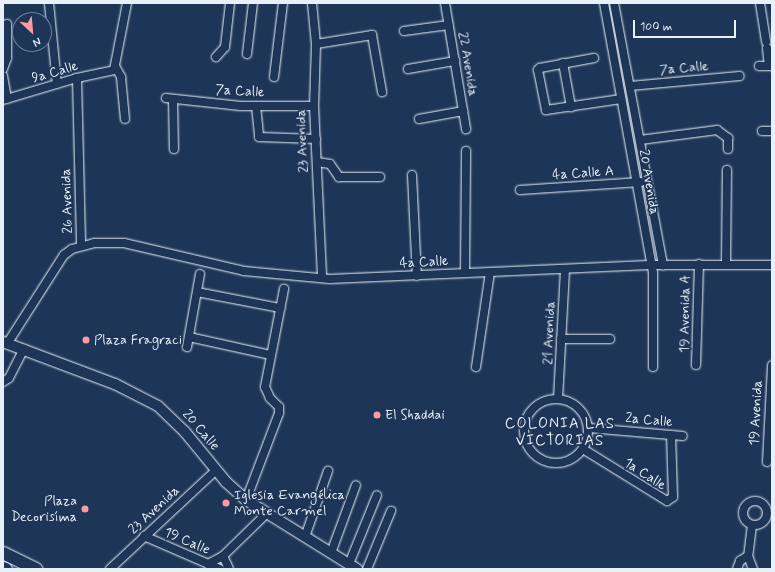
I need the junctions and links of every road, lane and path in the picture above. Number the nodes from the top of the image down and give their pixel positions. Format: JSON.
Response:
{"nodes":[{"id":1,"x":49,"y":3,"type":"edge"},
{"id":2,"x":127,"y":3,"type":"edge"},
{"id":3,"x":230,"y":3,"type":"edge"},
{"id":4,"x":234,"y":3,"type":"edge"},
{"id":5,"x":254,"y":3,"type":"edge"},
{"id":6,"x":283,"y":3,"type":"edge"},
{"id":7,"x":312,"y":3,"type":"edge"},
{"id":8,"x":445,"y":3,"type":"edge"},
{"id":9,"x":604,"y":3,"type":"edge"},
{"id":10,"x":614,"y":3,"type":"edge"},
{"id":11,"x":760,"y":3,"type":"edge"},
{"id":12,"x":7,"y":24,"type":"dead end"},
{"id":13,"x":449,"y":25,"type":"junction"},
{"id":14,"x":404,"y":31,"type":"dead end"},
{"id":15,"x":316,"y":44,"type":"junction"},
{"id":16,"x":247,"y":54,"type":"dead end"},
{"id":17,"x":216,"y":57,"type":"dead end"},
{"id":18,"x":594,"y":58,"type":"dead end"},
{"id":19,"x":455,"y":61,"type":"junction"},
{"id":20,"x":563,"y":63,"type":"junction"},
{"id":21,"x":759,"y":66,"type":"dead end"},
{"id":22,"x":770,"y":66,"type":"edge"},
{"id":23,"x":114,"y":68,"type":"junction"},
{"id":24,"x":3,"y":69,"type":"edge"},
{"id":25,"x":408,"y":69,"type":"dead end"},
{"id":26,"x":3,"y":76,"type":"edge"},
{"id":27,"x":740,"y":76,"type":"dead end"},
{"id":28,"x":77,"y":78,"type":"junction"},
{"id":29,"x":274,"y":78,"type":"dead end"},
{"id":30,"x":57,"y":84,"type":"junction"},
{"id":31,"x":630,"y":86,"type":"junction"},
{"id":32,"x":382,"y":92,"type":"dead end"},
{"id":33,"x":621,"y":99,"type":"junction"},
{"id":34,"x":5,"y":100,"type":"edge"},
{"id":35,"x":256,"y":106,"type":"junction"},
{"id":36,"x":314,"y":106,"type":"junction"},
{"id":37,"x":571,"y":107,"type":"junction"},
{"id":38,"x":463,"y":111,"type":"junction"},
{"id":39,"x":125,"y":119,"type":"dead end"},
{"id":40,"x":419,"y":119,"type":"dead end"},
{"id":41,"x":466,"y":129,"type":"dead end"},
{"id":42,"x":762,"y":131,"type":"dead end"},
{"id":43,"x":772,"y":131,"type":"edge"},
{"id":44,"x":316,"y":139,"type":"junction"},
{"id":45,"x":640,"y":140,"type":"junction"},
{"id":46,"x":174,"y":149,"type":"dead end"},
{"id":47,"x":728,"y":149,"type":"dead end"},
{"id":48,"x":466,"y":150,"type":"dead end"},
{"id":49,"x":317,"y":162,"type":"junction"},
{"id":50,"x":727,"y":170,"type":"dead end"},
{"id":51,"x":412,"y":175,"type":"dead end"},
{"id":52,"x":380,"y":177,"type":"dead end"},
{"id":53,"x":636,"y":182,"type":"junction"},
{"id":54,"x":648,"y":182,"type":"junction"},
{"id":55,"x":520,"y":190,"type":"dead end"},
{"id":56,"x":81,"y":246,"type":"junction"},
{"id":57,"x":699,"y":264,"type":"junction"},
{"id":58,"x":726,"y":264,"type":"junction"},
{"id":59,"x":650,"y":265,"type":"junction"},
{"id":60,"x":663,"y":265,"type":"junction"},
{"id":61,"x":772,"y":265,"type":"edge"},
{"id":62,"x":565,"y":269,"type":"junction"},
{"id":63,"x":490,"y":272,"type":"junction"},
{"id":64,"x":466,"y":273,"type":"junction"},
{"id":65,"x":200,"y":274,"type":"dead end"},
{"id":66,"x":417,"y":276,"type":"junction"},
{"id":67,"x":322,"y":278,"type":"junction"},
{"id":68,"x":284,"y":289,"type":"dead end"},
{"id":69,"x":197,"y":292,"type":"junction"},
{"id":70,"x":280,"y":308,"type":"junction"},
{"id":71,"x":188,"y":337,"type":"junction"},
{"id":72,"x":561,"y":339,"type":"junction"},
{"id":73,"x":610,"y":339,"type":"dead end"},
{"id":74,"x":5,"y":343,"type":"edge"},
{"id":75,"x":187,"y":347,"type":"dead end"},
{"id":76,"x":24,"y":349,"type":"junction"},
{"id":77,"x":270,"y":355,"type":"junction"},
{"id":78,"x":696,"y":365,"type":"dead end"},
{"id":79,"x":772,"y":365,"type":"edge"},
{"id":80,"x":476,"y":367,"type":"dead end"},
{"id":81,"x":653,"y":367,"type":"dead end"},
{"id":82,"x":772,"y":376,"type":"edge"},
{"id":83,"x":3,"y":382,"type":"edge"},
{"id":84,"x":558,"y":399,"type":"junction"},
{"id":85,"x":588,"y":428,"type":"junction"},
{"id":86,"x":671,"y":435,"type":"junction"},
{"id":87,"x":683,"y":436,"type":"dead end"},
{"id":88,"x":583,"y":449,"type":"junction"},
{"id":89,"x":767,"y":462,"type":"dead end"},
{"id":90,"x":216,"y":470,"type":"junction"},
{"id":91,"x":328,"y":471,"type":"dead end"},
{"id":92,"x":356,"y":485,"type":"dead end"},
{"id":93,"x":377,"y":495,"type":"dead end"},
{"id":94,"x":246,"y":500,"type":"junction"},
{"id":95,"x":391,"y":512,"type":"dead end"},
{"id":96,"x":266,"y":514,"type":"junction"},
{"id":97,"x":752,"y":525,"type":"dead end"},
{"id":98,"x":144,"y":536,"type":"junction"},
{"id":99,"x":304,"y":537,"type":"junction"},
{"id":100,"x":3,"y":553,"type":"edge"},
{"id":101,"x":331,"y":553,"type":"junction"},
{"id":102,"x":224,"y":556,"type":"junction"},
{"id":103,"x":748,"y":556,"type":"junction"},
{"id":104,"x":208,"y":564,"type":"junction"},
{"id":105,"x":353,"y":567,"type":"edge"},
{"id":106,"x":36,"y":569,"type":"edge"},
{"id":107,"x":110,"y":569,"type":"edge"},
{"id":108,"x":220,"y":569,"type":"edge"},
{"id":109,"x":229,"y":569,"type":"edge"},
{"id":110,"x":367,"y":569,"type":"edge"},
{"id":111,"x":737,"y":569,"type":"edge"},
{"id":112,"x":753,"y":569,"type":"edge"}],
"edges":[{"from":1,"to":30,"type":"street"},
{"from":2,"to":23,"type":"street"},
{"from":3,"to":4,"type":"street"},
{"from":3,"to":17,"type":"street"},
{"from":5,"to":16,"type":"street"},
{"from":6,"to":29,"type":"street"},
{"from":7,"to":15,"type":"street","name":"23 Avenida"},
{"from":8,"to":13,"type":"street","name":"22 Avenida"},
{"from":9,"to":33,"type":"street","name":"20 Avenida"},
{"from":10,"to":31,"type":"street","name":"20 Avenida"},
{"from":11,"to":22,"type":"street"},
{"from":12,"to":24,"type":"street"},
{"from":13,"to":14,"type":"street"},
{"from":13,"to":19,"type":"street","name":"22 Avenida"},
{"from":15,"to":32,"type":"street"},
{"from":15,"to":36,"type":"street","name":"23 Avenida"},
{"from":18,"to":20,"type":"street"},
{"from":19,"to":25,"type":"street"},
{"from":19,"to":38,"type":"street","name":"22 Avenida"},
{"from":20,"to":37,"type":"street"},
{"from":20,"to":37,"type":"street"},
{"from":21,"to":22,"type":"street"},
{"from":23,"to":28,"type":"street","name":"9a Calle"},
{"from":23,"to":39,"type":"street"},
{"from":26,"to":34,"type":"street"},
{"from":27,"to":31,"type":"street","name":"7a Calle"},
{"from":28,"to":30,"type":"street","name":"9a Calle"},
{"from":28,"to":56,"type":"street","name":"26 Avenida"},
{"from":30,"to":34,"type":"street","name":"9a Calle"},
{"from":31,"to":45,"type":"street","name":"20 Avenida"},
{"from":33,"to":37,"type":"street"},
{"from":33,"to":53,"type":"street","name":"20 Avenida"},
{"from":35,"to":36,"type":"street","name":"7a Calle"},
{"from":35,"to":44,"type":"street"},
{"from":35,"to":46,"type":"street","name":"7a Calle"},
{"from":36,"to":44,"type":"street","name":"23 Avenida"},
{"from":38,"to":40,"type":"street"},
{"from":38,"to":41,"type":"street","name":"22 Avenida"},
{"from":42,"to":43,"type":"street"},
{"from":44,"to":49,"type":"street","name":"23 Avenida"},
{"from":45,"to":47,"type":"street"},
{"from":45,"to":54,"type":"street","name":"20 Avenida"},
{"from":48,"to":64,"type":"street"},
{"from":49,"to":52,"type":"street"},
{"from":49,"to":67,"type":"street","name":"23 Avenida"},
{"from":50,"to":58,"type":"street"},
{"from":51,"to":66,"type":"street"},
{"from":53,"to":54,"type":"street","name":"4a Calle A"},
{"from":53,"to":55,"type":"street","name":"4a Calle A"},
{"from":53,"to":59,"type":"street","name":"20 Avenida"},
{"from":54,"to":60,"type":"street","name":"20 Avenida"},
{"from":56,"to":67,"type":"street","name":"4a Calle"},
{"from":56,"to":74,"type":"street","name":"26 Avenida"},
{"from":57,"to":58,"type":"street","name":"4a Calle"},
{"from":57,"to":60,"type":"street","name":"4a Calle"},
{"from":57,"to":78,"type":"street","name":"19 Avenida A"},
{"from":58,"to":61,"type":"street","name":"4a Calle"},
{"from":59,"to":60,"type":"street","name":"4a Calle"},
{"from":59,"to":62,"type":"street","name":"4a Calle"},
{"from":59,"to":81,"type":"street","name":"20 Avenida"},
{"from":62,"to":63,"type":"street","name":"4a Calle"},
{"from":62,"to":72,"type":"street","name":"21 Avenida"},
{"from":63,"to":64,"type":"street","name":"4a Calle"},
{"from":63,"to":80,"type":"street"},
{"from":64,"to":66,"type":"street","name":"4a Calle"},
{"from":65,"to":69,"type":"street"},
{"from":66,"to":67,"type":"street","name":"4a Calle"},
{"from":68,"to":70,"type":"street"},
{"from":69,"to":70,"type":"street"},
{"from":69,"to":71,"type":"street"},
{"from":70,"to":77,"type":"street"},
{"from":71,"to":75,"type":"street"},
{"from":71,"to":77,"type":"street"},
{"from":72,"to":73,"type":"street"},
{"from":72,"to":84,"type":"street","name":"21 Avenida"},
{"from":74,"to":76,"type":"main road","name":"20 Calle"},
{"from":76,"to":83,"type":"street"},
{"from":76,"to":90,"type":"main road","name":"20 Calle"},
{"from":77,"to":94,"type":"street"},
{"from":79,"to":82,"type":"street","name":"19 Avenida"},
{"from":82,"to":89,"type":"street","name":"19 Avenida"},
{"from":84,"to":85,"type":"street"},
{"from":84,"to":88,"type":"street"},
{"from":85,"to":86,"type":"street","name":"2a Calle"},
{"from":85,"to":88,"type":"street"},
{"from":86,"to":87,"type":"street","name":"2a Calle"},
{"from":86,"to":88,"type":"street","name":"1a Calle"},
{"from":90,"to":94,"type":"main road","name":"20 Calle"},
{"from":90,"to":98,"type":"street","name":"23 Avenida"},
{"from":91,"to":99,"type":"street"},
{"from":92,"to":101,"type":"street"},
{"from":93,"to":105,"type":"street"},
{"from":94,"to":96,"type":"main road","name":"20 Calle"},
{"from":95,"to":110,"type":"street"},
{"from":96,"to":99,"type":"main road","name":"20 Calle"},
{"from":96,"to":102,"type":"street"},
{"from":97,"to":103,"type":"street"},
{"from":98,"to":104,"type":"street","name":"19 Calle"},
{"from":98,"to":107,"type":"street","name":"23 Avenida"},
{"from":99,"to":101,"type":"main road","name":"20 Calle"},
{"from":100,"to":106,"type":"highway"},
{"from":101,"to":105,"type":"main road","name":"20 Calle"},
{"from":102,"to":104,"type":"street"},
{"from":102,"to":109,"type":"street"},
{"from":103,"to":111,"type":"street"},
{"from":103,"to":112,"type":"street"},
{"from":104,"to":108,"type":"street","name":"19 Calle"}]}
